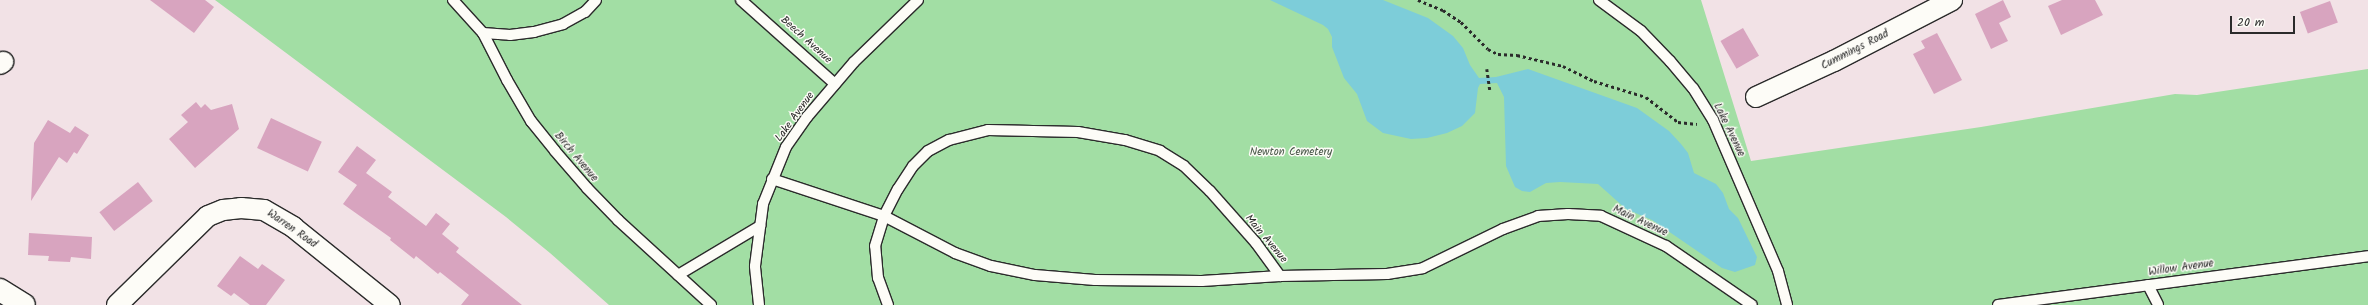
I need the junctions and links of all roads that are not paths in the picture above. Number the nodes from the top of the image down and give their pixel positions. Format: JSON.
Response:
{"nodes":[{"id":1,"x":453,"y":0,"type":"edge"},
{"id":2,"x":596,"y":0,"type":"edge"},
{"id":3,"x":741,"y":0,"type":"edge"},
{"id":4,"x":918,"y":0,"type":"edge"},
{"id":5,"x":1599,"y":0,"type":"edge"},
{"id":6,"x":1952,"y":0,"type":"edge"},
{"id":7,"x":483,"y":33,"type":"junction"},
{"id":8,"x":835,"y":84,"type":"junction"},
{"id":9,"x":1756,"y":97,"type":"dead end"},
{"id":10,"x":772,"y":178,"type":"junction"},
{"id":11,"x":884,"y":216,"type":"junction"},
{"id":12,"x":760,"y":226,"type":"junction"},
{"id":13,"x":2368,"y":256,"type":"edge"},
{"id":14,"x":678,"y":275,"type":"junction"},
{"id":15,"x":1280,"y":276,"type":"junction"},
{"id":16,"x":2148,"y":285,"type":"junction"},
{"id":17,"x":0,"y":290,"type":"edge"},
{"id":18,"x":24,"y":305,"type":"edge"},
{"id":19,"x":117,"y":305,"type":"edge"},
{"id":20,"x":390,"y":305,"type":"edge"},
{"id":21,"x":711,"y":305,"type":"edge"},
{"id":22,"x":759,"y":305,"type":"edge"},
{"id":23,"x":888,"y":305,"type":"edge"},
{"id":24,"x":1752,"y":305,"type":"edge"},
{"id":25,"x":1787,"y":305,"type":"edge"},
{"id":26,"x":1998,"y":305,"type":"edge"},
{"id":27,"x":2158,"y":305,"type":"edge"}],
"edges":[{"from":1,"to":7,"type":"lane","name":"Birch Avenue"},
{"from":2,"to":7,"type":"lane"},
{"from":3,"to":8,"type":"lane","name":"Beech Avenue"},
{"from":4,"to":8,"type":"lane","name":"Lake Avenue"},
{"from":5,"to":25,"type":"lane","name":"Lake Avenue"},
{"from":6,"to":9,"type":"street","name":"Cummings Road"},
{"from":7,"to":14,"type":"lane","name":"Birch Avenue"},
{"from":8,"to":10,"type":"lane","name":"Lake Avenue"},
{"from":10,"to":11,"type":"lane"},
{"from":10,"to":12,"type":"lane","name":"Lake Avenue"},
{"from":11,"to":15,"type":"lane"},
{"from":11,"to":15,"type":"lane","name":"Main Avenue"},
{"from":11,"to":23,"type":"lane","name":"Main Avenue"},
{"from":12,"to":14,"type":"lane"},
{"from":12,"to":22,"type":"lane","name":"Lake Avenue"},
{"from":13,"to":16,"type":"lane","name":"Willow Avenue"},
{"from":14,"to":21,"type":"lane","name":"Birch Avenue"},
{"from":15,"to":24,"type":"lane","name":"Main Avenue"},
{"from":16,"to":26,"type":"lane","name":"Willow Avenue"},
{"from":16,"to":27,"type":"lane"},
{"from":17,"to":18,"type":"main road"},
{"from":19,"to":20,"type":"street","name":"Warren Road"}]}
